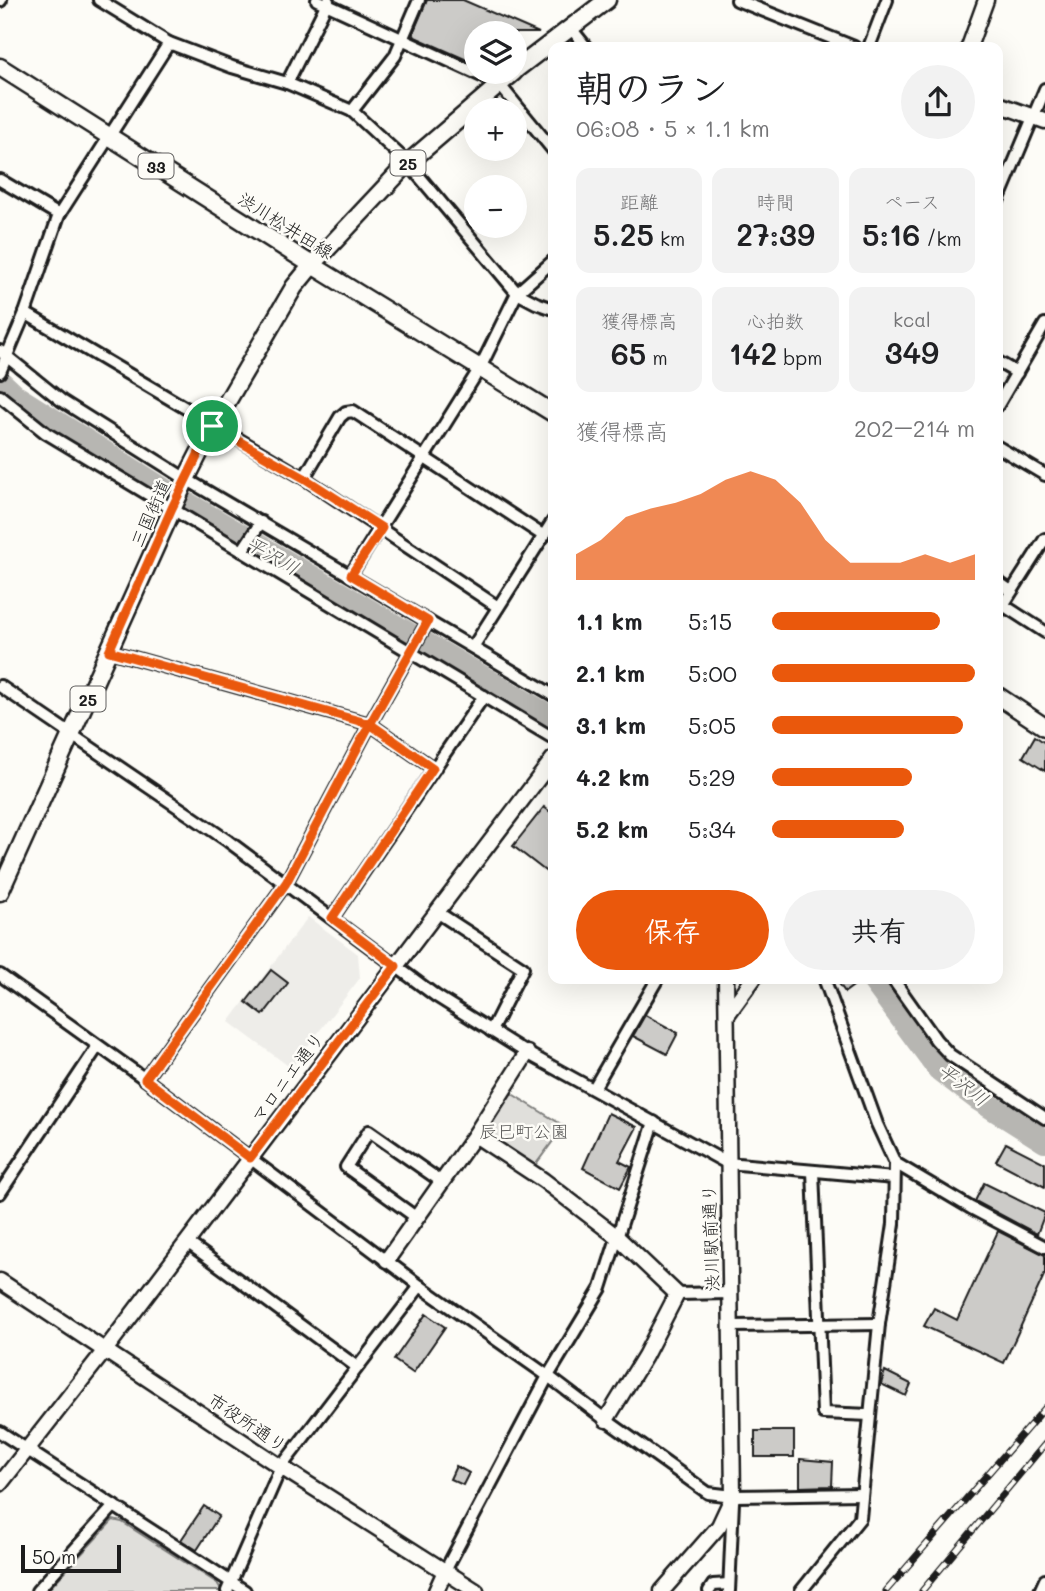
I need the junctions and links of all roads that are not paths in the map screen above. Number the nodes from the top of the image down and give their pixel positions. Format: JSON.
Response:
{"nodes":[{"id":1,"x":99,"y":0,"type":"edge"},
{"id":2,"x":419,"y":0,"type":"edge"},
{"id":3,"x":607,"y":0,"type":"edge"},
{"id":4,"x":737,"y":0,"type":"edge"},
{"id":5,"x":887,"y":0,"type":"edge"},
{"id":6,"x":986,"y":0,"type":"edge"},
{"id":7,"x":324,"y":1,"type":"edge"},
{"id":8,"x":570,"y":27,"type":"junction"},
{"id":9,"x":402,"y":40,"type":"junction"},
{"id":10,"x":551,"y":42,"type":"edge"},
{"id":11,"x":582,"y":42,"type":"edge"},
{"id":12,"x":842,"y":42,"type":"edge"},
{"id":13,"x":871,"y":42,"type":"edge"},
{"id":14,"x":971,"y":42,"type":"edge"},
{"id":15,"x":169,"y":43,"type":"junction"},
{"id":16,"x":548,"y":45,"type":"edge"},
{"id":17,"x":527,"y":62,"type":"edge"},
{"id":18,"x":0,"y":67,"type":"edge"},
{"id":19,"x":464,"y":68,"type":"edge"},
{"id":20,"x":287,"y":83,"type":"junction"},
{"id":21,"x":499,"y":84,"type":"joint"},
{"id":22,"x":1045,"y":89,"type":"edge"},
{"id":23,"x":1003,"y":106,"type":"edge"},
{"id":24,"x":352,"y":111,"type":"junction"},
{"id":25,"x":1039,"y":119,"type":"edge"},
{"id":26,"x":108,"y":136,"type":"junction"},
{"id":27,"x":548,"y":142,"type":"edge"},
{"id":28,"x":408,"y":163,"type":"junction"},
{"id":29,"x":0,"y":180,"type":"edge"},
{"id":30,"x":1003,"y":191,"type":"edge"},
{"id":31,"x":59,"y":215,"type":"junction"},
{"id":32,"x":312,"y":265,"type":"junction"},
{"id":33,"x":548,"y":265,"type":"edge"},
{"id":34,"x":517,"y":293,"type":"junction"},
{"id":35,"x":548,"y":307,"type":"edge"},
{"id":36,"x":24,"y":313,"type":"junction"},
{"id":37,"x":1045,"y":324,"type":"edge"},
{"id":38,"x":3,"y":361,"type":"edge"},
{"id":39,"x":1003,"y":365,"type":"edge"},
{"id":40,"x":480,"y":368,"type":"junction"},
{"id":41,"x":1017,"y":373,"type":"junction"},
{"id":42,"x":0,"y":396,"type":"edge"},
{"id":43,"x":1003,"y":397,"type":"edge"},
{"id":44,"x":548,"y":410,"type":"edge"},
{"id":45,"x":212,"y":426,"type":"junction"},
{"id":46,"x":1003,"y":450,"type":"edge"},
{"id":47,"x":424,"y":457,"type":"junction"},
{"id":48,"x":1045,"y":475,"type":"edge"},
{"id":49,"x":304,"y":478,"type":"junction"},
{"id":50,"x":184,"y":483,"type":"junction"},
{"id":51,"x":173,"y":507,"type":"junction"},
{"id":52,"x":260,"y":522,"type":"junction"},
{"id":53,"x":382,"y":528,"type":"junction"},
{"id":54,"x":548,"y":530,"type":"edge"},
{"id":55,"x":544,"y":536,"type":"junction"},
{"id":56,"x":1045,"y":539,"type":"edge"},
{"id":57,"x":243,"y":550,"type":"junction"},
{"id":58,"x":351,"y":575,"type":"junction"},
{"id":59,"x":1003,"y":585,"type":"edge"},
{"id":60,"x":1011,"y":591,"type":"junction"},
{"id":61,"x":1003,"y":604,"type":"edge"},
{"id":62,"x":498,"y":607,"type":"junction"},
{"id":63,"x":1003,"y":611,"type":"edge"},
{"id":64,"x":426,"y":625,"type":"junction"},
{"id":65,"x":1045,"y":632,"type":"edge"},
{"id":66,"x":472,"y":647,"type":"junction"},
{"id":67,"x":412,"y":650,"type":"junction"},
{"id":68,"x":109,"y":651,"type":"junction"},
{"id":69,"x":0,"y":686,"type":"edge"},
{"id":70,"x":548,"y":692,"type":"edge"},
{"id":71,"x":484,"y":696,"type":"junction"},
{"id":72,"x":1003,"y":699,"type":"edge"},
{"id":73,"x":370,"y":724,"type":"junction"},
{"id":74,"x":1045,"y":727,"type":"edge"},
{"id":75,"x":73,"y":734,"type":"junction"},
{"id":76,"x":548,"y":735,"type":"edge"},
{"id":77,"x":548,"y":766,"type":"edge"},
{"id":78,"x":433,"y":768,"type":"junction"},
{"id":79,"x":286,"y":883,"type":"junction"},
{"id":80,"x":0,"y":892,"type":"edge"},
{"id":81,"x":437,"y":912,"type":"junction"},
{"id":82,"x":332,"y":918,"type":"junction"},
{"id":83,"x":396,"y":966,"type":"junction"},
{"id":84,"x":0,"y":975,"type":"edge"},
{"id":85,"x":655,"y":984,"type":"edge"},
{"id":86,"x":726,"y":984,"type":"edge"},
{"id":87,"x":750,"y":984,"type":"edge"},
{"id":88,"x":826,"y":984,"type":"edge"},
{"id":89,"x":896,"y":984,"type":"edge"},
{"id":90,"x":727,"y":1016,"type":"junction"},
{"id":91,"x":491,"y":1031,"type":"junction"},
{"id":92,"x":98,"y":1045,"type":"junction"},
{"id":93,"x":527,"y":1053,"type":"junction"},
{"id":94,"x":145,"y":1079,"type":"junction"},
{"id":95,"x":594,"y":1088,"type":"junction"},
{"id":96,"x":1045,"y":1118,"type":"edge"},
{"id":97,"x":654,"y":1122,"type":"junction"},
{"id":98,"x":475,"y":1135,"type":"junction"},
{"id":99,"x":250,"y":1158,"type":"junction"},
{"id":100,"x":727,"y":1163,"type":"junction"},
{"id":101,"x":895,"y":1163,"type":"junction"},
{"id":102,"x":813,"y":1171,"type":"junction"},
{"id":103,"x":894,"y":1178,"type":"junction"},
{"id":104,"x":442,"y":1182,"type":"junction"},
{"id":105,"x":0,"y":1192,"type":"edge"},
{"id":106,"x":417,"y":1218,"type":"junction"},
{"id":107,"x":615,"y":1236,"type":"junction"},
{"id":108,"x":187,"y":1242,"type":"junction"},
{"id":109,"x":1045,"y":1247,"type":"edge"},
{"id":110,"x":387,"y":1260,"type":"junction"},
{"id":111,"x":0,"y":1281,"type":"edge"},
{"id":112,"x":420,"y":1286,"type":"junction"},
{"id":113,"x":731,"y":1293,"type":"junction"},
{"id":114,"x":677,"y":1294,"type":"junction"},
{"id":115,"x":879,"y":1324,"type":"junction"},
{"id":116,"x":820,"y":1325,"type":"junction"},
{"id":117,"x":732,"y":1326,"type":"junction"},
{"id":118,"x":106,"y":1349,"type":"junction"},
{"id":119,"x":357,"y":1367,"type":"junction"},
{"id":120,"x":548,"y":1376,"type":"junction"},
{"id":121,"x":870,"y":1415,"type":"junction"},
{"id":122,"x":606,"y":1420,"type":"junction"},
{"id":123,"x":0,"y":1432,"type":"edge"},
{"id":124,"x":26,"y":1449,"type":"junction"},
{"id":125,"x":281,"y":1467,"type":"junction"},
{"id":126,"x":0,"y":1485,"type":"edge"},
{"id":127,"x":862,"y":1494,"type":"junction"},
{"id":128,"x":733,"y":1496,"type":"junction"},
{"id":129,"x":114,"y":1506,"type":"junction"},
{"id":130,"x":445,"y":1571,"type":"junction"},
{"id":131,"x":1045,"y":1580,"type":"edge"},
{"id":132,"x":229,"y":1586,"type":"edge"},
{"id":133,"x":729,"y":1587,"type":"edge"},
{"id":134,"x":37,"y":1591,"type":"edge"},
{"id":135,"x":245,"y":1591,"type":"edge"},
{"id":136,"x":436,"y":1591,"type":"edge"},
{"id":137,"x":477,"y":1591,"type":"edge"},
{"id":138,"x":662,"y":1591,"type":"edge"},
{"id":139,"x":709,"y":1591,"type":"edge"},
{"id":140,"x":801,"y":1591,"type":"edge"},
{"id":141,"x":1040,"y":1591,"type":"edge"}],
"edges":[{"from":1,"to":15,"type":"street"},
{"from":2,"to":9,"type":"street"},
{"from":3,"to":8,"type":"main road","name":"三国街道","number":"25"},
{"from":4,"to":12,"type":"street"},
{"from":5,"to":13,"type":"street"},
{"from":6,"to":14,"type":"street"},
{"from":7,"to":9,"type":"street"},
{"from":7,"to":20,"type":"street"},
{"from":8,"to":10,"type":"main road","name":"三国街道","number":"25"},
{"from":8,"to":11,"type":"street"},
{"from":9,"to":19,"type":"street"},
{"from":9,"to":24,"type":"street"},
{"from":15,"to":20,"type":"street"},
{"from":15,"to":26,"type":"street"},
{"from":16,"to":17,"type":"main road","name":"三国街道","number":"25"},
{"from":18,"to":26,"type":"main road","name":"渋川松井田線","number":"33"},
{"from":20,"to":24,"type":"street"},
{"from":21,"to":27,"type":"street"},
{"from":21,"to":28,"type":"main road","name":"三国街道","number":"25"},
{"from":22,"to":25,"type":"street"},
{"from":23,"to":25,"type":"street"},
{"from":24,"to":28,"type":"street"},
{"from":25,"to":30,"type":"street"},
{"from":26,"to":31,"type":"street"},
{"from":26,"to":32,"type":"main road","name":"渋川松井田線","number":"33"},
{"from":28,"to":32,"type":"main road","name":"三国街道","number":"25"},
{"from":28,"to":34,"type":"street"},
{"from":29,"to":31,"type":"street"},
{"from":31,"to":36,"type":"street"},
{"from":32,"to":40,"type":"main road","name":"渋川松井田線","number":"33"},
{"from":32,"to":45,"type":"main road","name":"三国街道","number":"25"},
{"from":33,"to":34,"type":"street"},
{"from":34,"to":35,"type":"street"},
{"from":34,"to":40,"type":"street"},
{"from":36,"to":38,"type":"street"},
{"from":36,"to":45,"type":"street"},
{"from":37,"to":41,"type":"street"},
{"from":38,"to":50,"type":"street"},
{"from":39,"to":41,"type":"street"},
{"from":40,"to":44,"type":"main road","name":"渋川松井田線","number":"33"},
{"from":40,"to":47,"type":"street"},
{"from":41,"to":43,"type":"street"},
{"from":42,"to":51,"type":"street"},
{"from":45,"to":49,"type":"street"},
{"from":45,"to":50,"type":"main road","name":"三国街道","number":"25"},
{"from":46,"to":48,"type":"street"},
{"from":47,"to":49,"type":"street"},
{"from":47,"to":53,"type":"street"},
{"from":47,"to":55,"type":"street"},
{"from":49,"to":53,"type":"street"},
{"from":50,"to":51,"type":"main road","name":"三国街道","number":"25"},
{"from":50,"to":52,"type":"street"},
{"from":51,"to":57,"type":"street"},
{"from":51,"to":68,"type":"main road","name":"三国街道","number":"25"},
{"from":52,"to":57,"type":"street"},
{"from":52,"to":58,"type":"street"},
{"from":53,"to":58,"type":"street"},
{"from":53,"to":62,"type":"street"},
{"from":54,"to":55,"type":"street"},
{"from":55,"to":62,"type":"street"},
{"from":56,"to":60,"type":"street"},
{"from":57,"to":67,"type":"street"},
{"from":58,"to":64,"type":"street"},
{"from":59,"to":60,"type":"street"},
{"from":60,"to":61,"type":"street"},
{"from":62,"to":66,"type":"street"},
{"from":63,"to":65,"type":"street"},
{"from":64,"to":66,"type":"street"},
{"from":64,"to":67,"type":"street"},
{"from":66,"to":70,"type":"street"},
{"from":67,"to":71,"type":"street"},
{"from":67,"to":73,"type":"street"},
{"from":68,"to":73,"type":"street"},
{"from":68,"to":75,"type":"main road","name":"三国街道","number":"25"},
{"from":69,"to":75,"type":"street"},
{"from":71,"to":76,"type":"street"},
{"from":71,"to":78,"type":"street"},
{"from":72,"to":74,"type":"main road"},
{"from":73,"to":78,"type":"street"},
{"from":73,"to":79,"type":"street"},
{"from":75,"to":79,"type":"street"},
{"from":75,"to":80,"type":"main road","name":"三国街道","number":"25"},
{"from":77,"to":81,"type":"street","name":"マロニエ通り"},
{"from":78,"to":82,"type":"street"},
{"from":79,"to":82,"type":"street"},
{"from":79,"to":94,"type":"street"},
{"from":81,"to":83,"type":"street","name":"マロニエ通り"},
{"from":81,"to":91,"type":"street"},
{"from":82,"to":83,"type":"street"},
{"from":83,"to":91,"type":"street"},
{"from":83,"to":99,"type":"street","name":"マロニエ通り"},
{"from":84,"to":92,"type":"street"},
{"from":85,"to":95,"type":"street"},
{"from":86,"to":90,"type":"street","name":"渋川駅前通り"},
{"from":87,"to":90,"type":"street"},
{"from":88,"to":101,"type":"street"},
{"from":89,"to":96,"type":"street"},
{"from":90,"to":100,"type":"street","name":"渋川駅前通り"},
{"from":91,"to":93,"type":"street"},
{"from":92,"to":94,"type":"street"},
{"from":92,"to":105,"type":"street"},
{"from":93,"to":95,"type":"street"},
{"from":93,"to":98,"type":"street"},
{"from":94,"to":99,"type":"street"},
{"from":95,"to":97,"type":"street"},
{"from":97,"to":100,"type":"street"},
{"from":97,"to":107,"type":"street"},
{"from":98,"to":104,"type":"street"},
{"from":98,"to":107,"type":"street"},
{"from":99,"to":108,"type":"street","name":"マロニエ通り"},
{"from":99,"to":110,"type":"street"},
{"from":100,"to":102,"type":"street"},
{"from":100,"to":113,"type":"street","name":"渋川駅前通り"},
{"from":101,"to":103,"type":"street"},
{"from":101,"to":109,"type":"street"},
{"from":102,"to":103,"type":"street"},
{"from":102,"to":116,"type":"street"},
{"from":103,"to":115,"type":"street"},
{"from":104,"to":106,"type":"street"},
{"from":104,"to":106,"type":"street"},
{"from":106,"to":110,"type":"street"},
{"from":107,"to":114,"type":"street"},
{"from":107,"to":120,"type":"street"},
{"from":108,"to":118,"type":"street","name":"マロニエ通り"},
{"from":108,"to":119,"type":"street"},
{"from":110,"to":112,"type":"street"},
{"from":111,"to":118,"type":"street","name":"市役所通り"},
{"from":112,"to":119,"type":"street"},
{"from":112,"to":120,"type":"street"},
{"from":113,"to":114,"type":"street"},
{"from":113,"to":117,"type":"street","name":"渋川駅前通り"},
{"from":114,"to":122,"type":"street"},
{"from":115,"to":116,"type":"street"},
{"from":115,"to":121,"type":"street"},
{"from":116,"to":117,"type":"street"},
{"from":116,"to":121,"type":"street"},
{"from":117,"to":128,"type":"street","name":"渋川駅前通り"},
{"from":118,"to":124,"type":"street","name":"マロニエ通り"},
{"from":118,"to":125,"type":"street","name":"市役所通り"},
{"from":119,"to":125,"type":"street"},
{"from":120,"to":122,"type":"street"},
{"from":120,"to":130,"type":"street"},
{"from":121,"to":127,"type":"street"},
{"from":122,"to":128,"type":"street"},
{"from":123,"to":124,"type":"street"},
{"from":124,"to":126,"type":"street","name":"マロニエ通り"},
{"from":124,"to":129,"type":"street"},
{"from":125,"to":130,"type":"street","name":"市役所通り"},
{"from":125,"to":132,"type":"street"},
{"from":127,"to":128,"type":"street"},
{"from":127,"to":140,"type":"street"},
{"from":128,"to":133,"type":"street"},
{"from":128,"to":138,"type":"street"},
{"from":129,"to":132,"type":"street"},
{"from":129,"to":134,"type":"street"},
{"from":130,"to":136,"type":"street"},
{"from":130,"to":137,"type":"street","name":"市役所通り"},
{"from":131,"to":141,"type":"street"},
{"from":132,"to":135,"type":"street"},
{"from":133,"to":139,"type":"street"}]}
